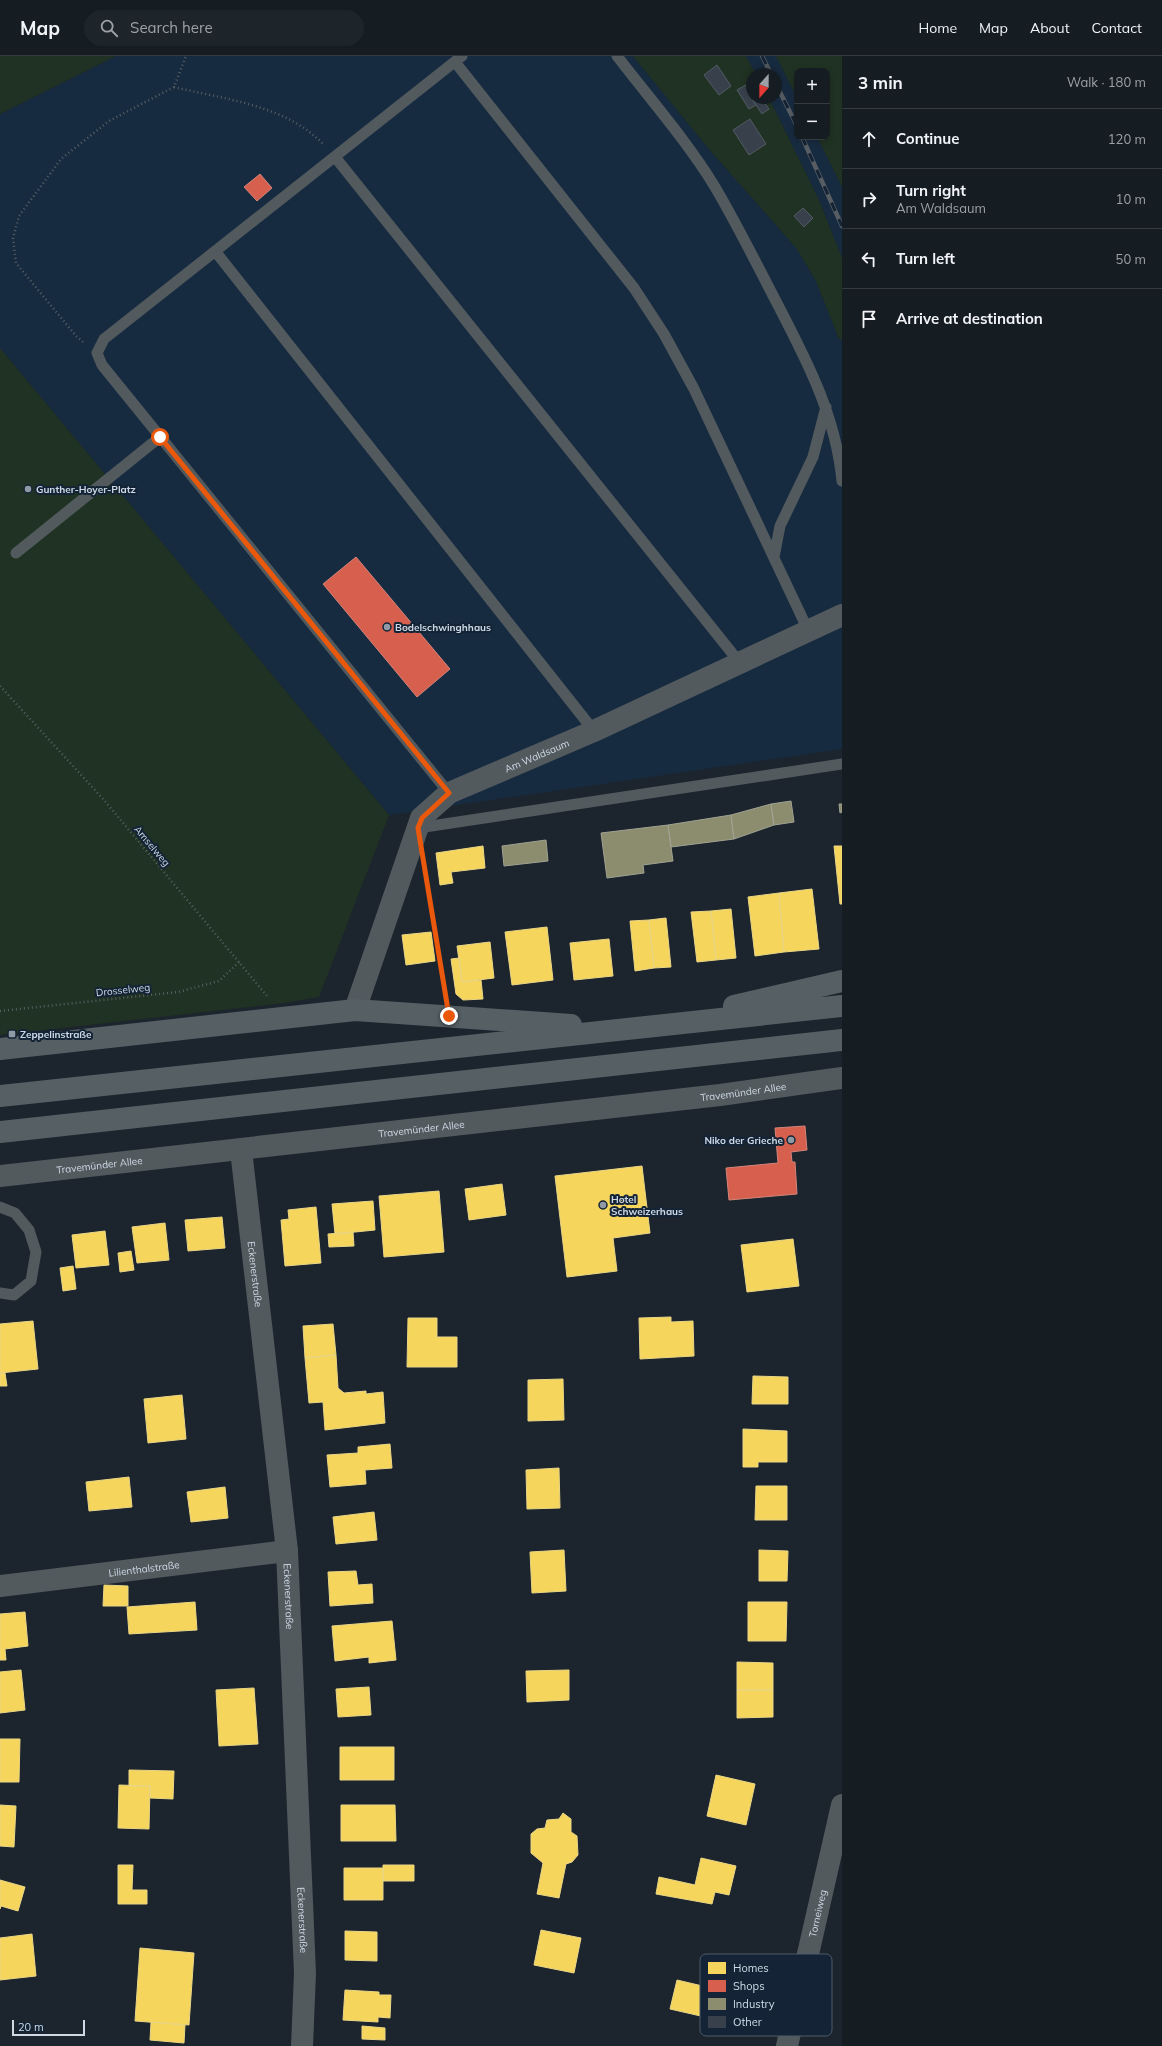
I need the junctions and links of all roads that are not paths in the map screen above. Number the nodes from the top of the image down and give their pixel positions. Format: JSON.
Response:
{"nodes":[{"id":1,"x":617,"y":56,"type":"edge"},
{"id":2,"x":458,"y":59,"type":"edge"},
{"id":3,"x":335,"y":157,"type":"junction"},
{"id":4,"x":215,"y":251,"type":"junction"},
{"id":5,"x":826,"y":406,"type":"junction"},
{"id":6,"x":160,"y":437,"type":"junction"},
{"id":7,"x":842,"y":482,"type":"edge"},
{"id":8,"x":16,"y":553,"type":"dead end"},
{"id":9,"x":774,"y":557,"type":"junction"},
{"id":10,"x":842,"y":615,"type":"edge"},
{"id":11,"x":808,"y":630,"type":"junction"},
{"id":12,"x":740,"y":663,"type":"junction"},
{"id":13,"x":594,"y":731,"type":"junction"},
{"id":14,"x":842,"y":764,"type":"edge"},
{"id":15,"x":449,"y":793,"type":"junction"},
{"id":16,"x":418,"y":828,"type":"junction"},
{"id":17,"x":842,"y":982,"type":"edge"},
{"id":18,"x":842,"y":1006,"type":"edge"},
{"id":19,"x":355,"y":1010,"type":"junction"},
{"id":20,"x":637,"y":1028,"type":"junction"},
{"id":21,"x":842,"y":1040,"type":"edge"},
{"id":22,"x":0,"y":1049,"type":"edge"},
{"id":23,"x":842,"y":1078,"type":"edge"},
{"id":24,"x":0,"y":1096,"type":"edge"},
{"id":25,"x":0,"y":1132,"type":"edge"},
{"id":26,"x":241,"y":1150,"type":"junction"},
{"id":27,"x":0,"y":1176,"type":"edge"},
{"id":28,"x":0,"y":1207,"type":"edge"},
{"id":29,"x":0,"y":1293,"type":"edge"},
{"id":30,"x":287,"y":1552,"type":"junction"},
{"id":31,"x":0,"y":1586,"type":"edge"},
{"id":32,"x":842,"y":1805,"type":"edge"},
{"id":33,"x":807,"y":1954,"type":"edge"},
{"id":34,"x":788,"y":2036,"type":"edge"},
{"id":35,"x":302,"y":2046,"type":"edge"},
{"id":36,"x":786,"y":2046,"type":"edge"}],
"edges":[{"from":1,"to":5,"type":"lane"},
{"from":2,"to":3,"type":"lane"},
{"from":2,"to":9,"type":"lane"},
{"from":3,"to":4,"type":"lane"},
{"from":3,"to":12,"type":"lane"},
{"from":4,"to":6,"type":"lane"},
{"from":4,"to":13,"type":"lane"},
{"from":5,"to":7,"type":"lane"},
{"from":5,"to":9,"type":"lane"},
{"from":6,"to":8,"type":"lane"},
{"from":6,"to":15,"type":"lane"},
{"from":9,"to":11,"type":"lane"},
{"from":10,"to":11,"type":"street","name":"Am Waldsaum"},
{"from":11,"to":12,"type":"street","name":"Am Waldsaum"},
{"from":12,"to":13,"type":"street","name":"Am Waldsaum"},
{"from":13,"to":15,"type":"street","name":"Am Waldsaum"},
{"from":14,"to":16,"type":"lane"},
{"from":15,"to":16,"type":"street","name":"Am Waldsaum"},
{"from":16,"to":19,"type":"street","name":"Am Waldsaum"},
{"from":17,"to":20,"type":"highway"},
{"from":18,"to":20,"type":"highway"},
{"from":19,"to":20,"type":"highway"},
{"from":19,"to":22,"type":"highway"},
{"from":20,"to":24,"type":"highway"},
{"from":21,"to":25,"type":"highway"},
{"from":23,"to":26,"type":"street","name":"Travemünder Allee"},
{"from":26,"to":27,"type":"street","name":"Travemünder Allee"},
{"from":26,"to":30,"type":"street","name":"Eckenerstraße"},
{"from":28,"to":29,"type":"lane"},
{"from":30,"to":31,"type":"street","name":"Lilienthalstraße"},
{"from":30,"to":35,"type":"street","name":"Eckenerstraße"},
{"from":32,"to":33,"type":"street","name":"Torneiweg"},
{"from":34,"to":36,"type":"street","name":"Torneiweg"}]}
